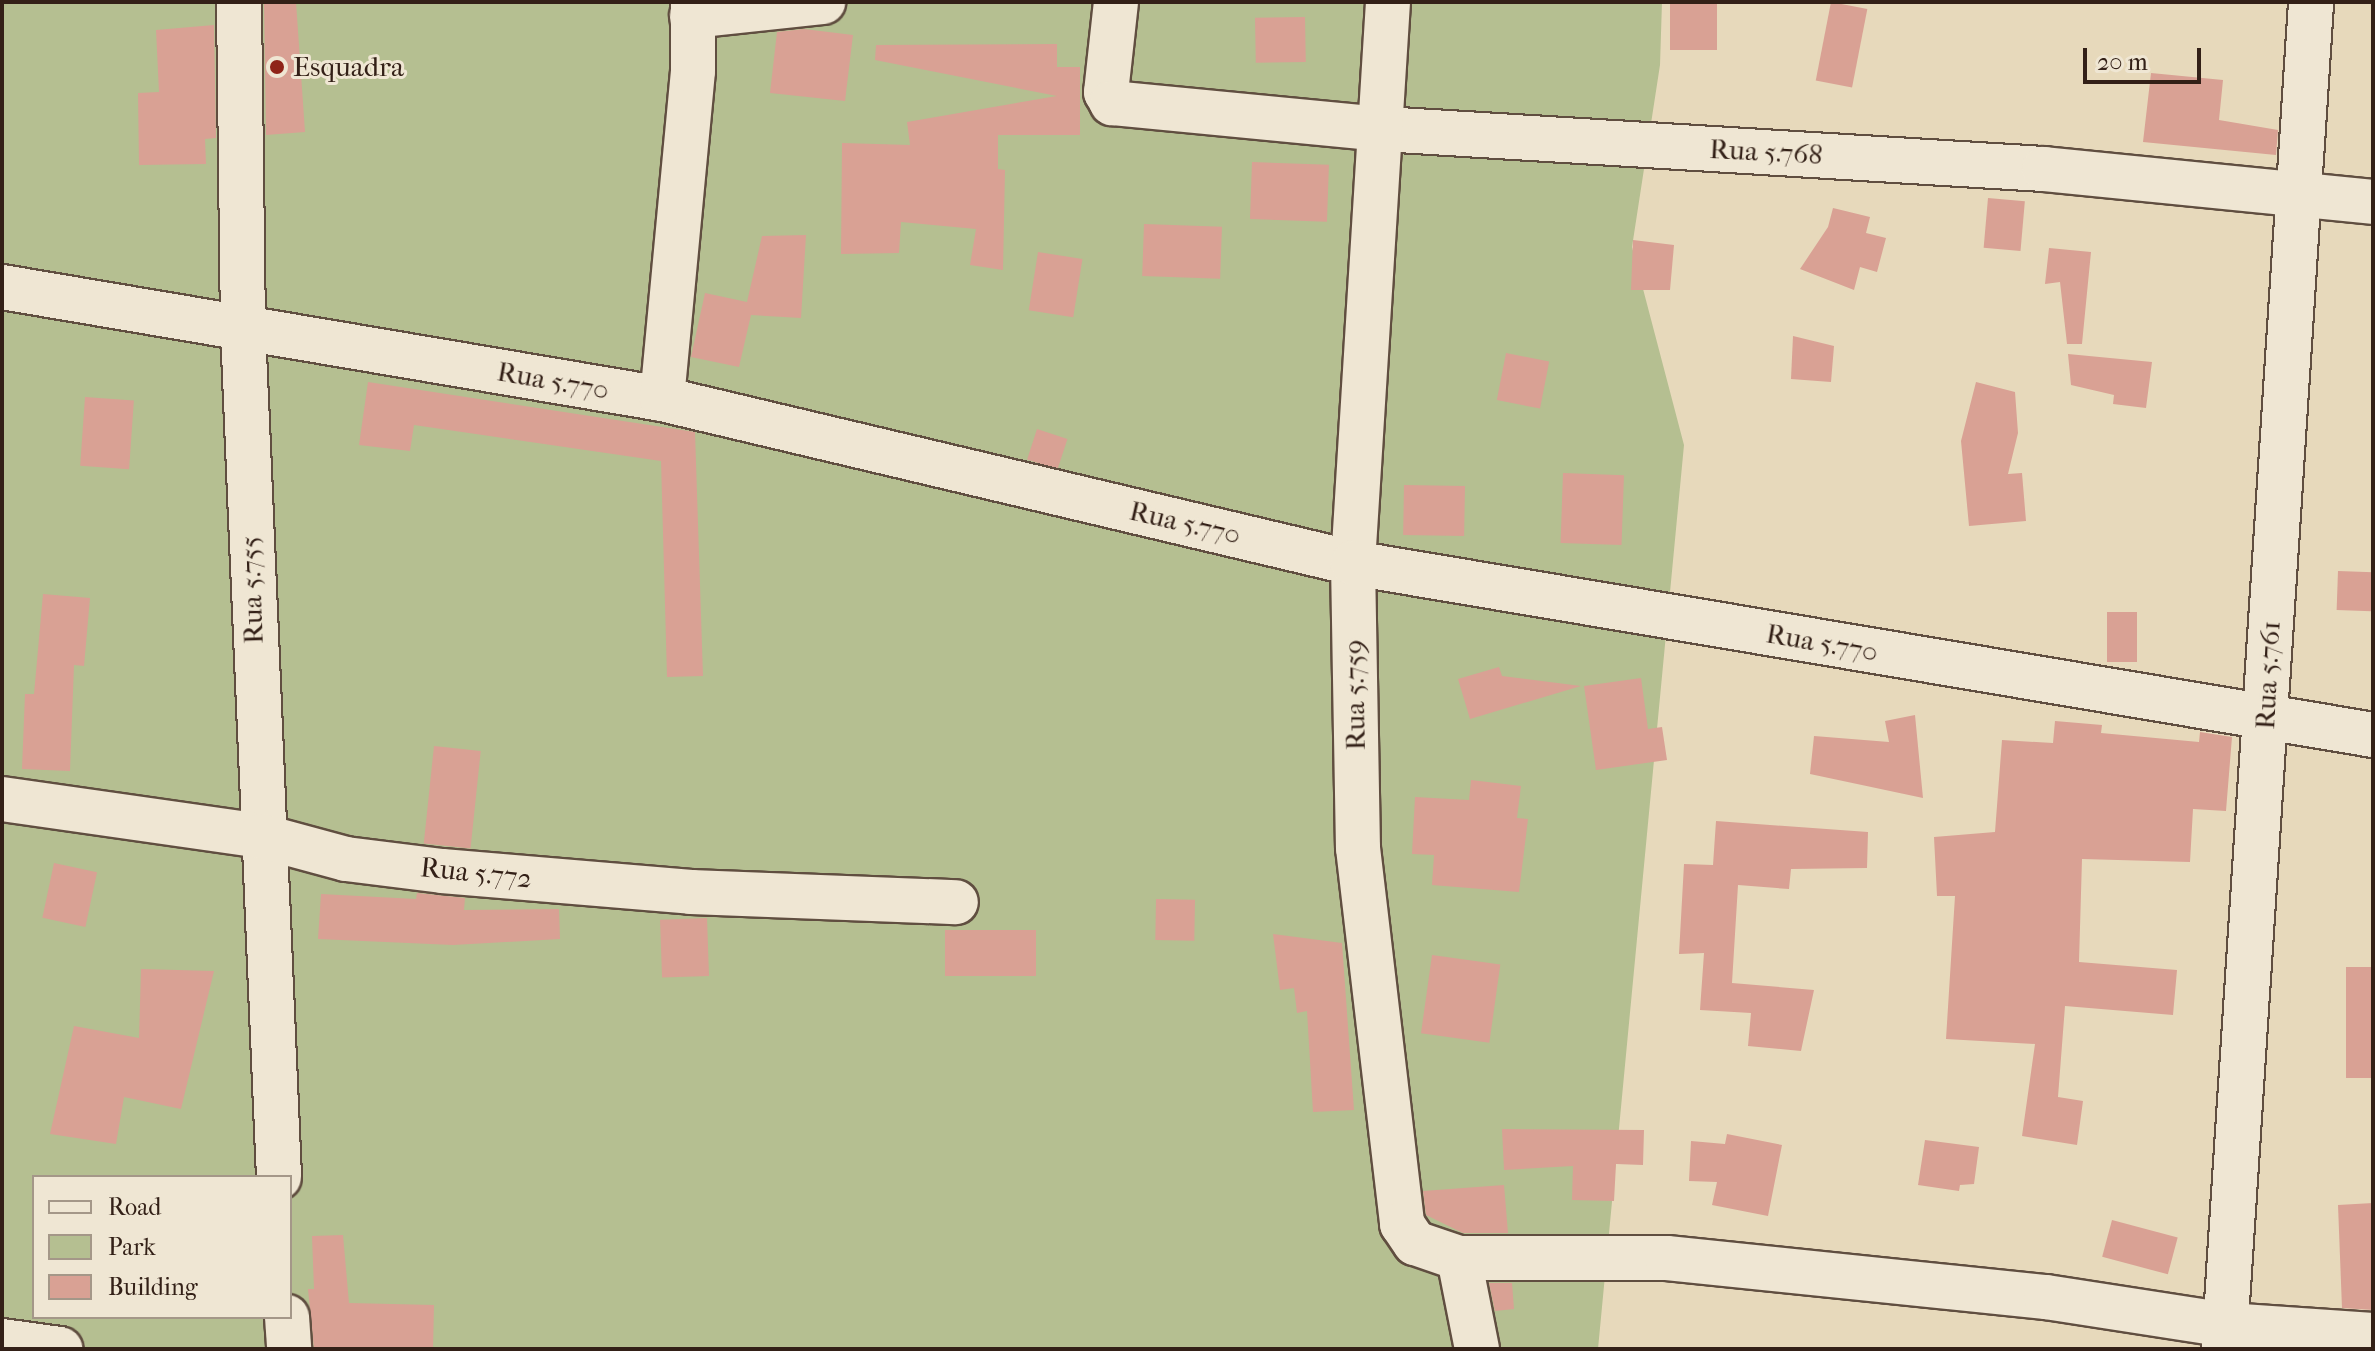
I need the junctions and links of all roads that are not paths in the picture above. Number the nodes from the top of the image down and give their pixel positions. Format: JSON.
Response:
{"nodes":[{"id":1,"x":239,"y":2,"type":"edge"},
{"id":2,"x":823,"y":2,"type":"edge"},
{"id":3,"x":1116,"y":2,"type":"edge"},
{"id":4,"x":1388,"y":2,"type":"edge"},
{"id":5,"x":2311,"y":2,"type":"edge"},
{"id":6,"x":692,"y":9,"type":"edge"},
{"id":7,"x":1382,"y":129,"type":"junction"},
{"id":8,"x":2296,"y":195,"type":"junction"},
{"id":9,"x":2373,"y":202,"type":"edge"},
{"id":10,"x":2,"y":287,"type":"edge"},
{"id":11,"x":243,"y":329,"type":"junction"},
{"id":12,"x":662,"y":399,"type":"junction"},
{"id":13,"x":1353,"y":563,"type":"junction"},
{"id":14,"x":2265,"y":715,"type":"junction"},
{"id":15,"x":2373,"y":735,"type":"edge"},
{"id":16,"x":2,"y":799,"type":"edge"},
{"id":17,"x":261,"y":836,"type":"junction"},
{"id":18,"x":956,"y":902,"type":"dead end"},
{"id":19,"x":279,"y":1175,"type":"edge"},
{"id":20,"x":1459,"y":1258,"type":"junction"},
{"id":21,"x":287,"y":1319,"type":"edge"},
{"id":22,"x":2373,"y":1335,"type":"edge"},
{"id":23,"x":2226,"y":1337,"type":"edge"},
{"id":24,"x":2,"y":1341,"type":"edge"},
{"id":25,"x":60,"y":1349,"type":"edge"},
{"id":26,"x":289,"y":1349,"type":"edge"},
{"id":27,"x":1477,"y":1349,"type":"edge"}],
"edges":[{"from":1,"to":11,"type":"street","name":"Rua 5.755"},
{"from":2,"to":6,"type":"street"},
{"from":3,"to":7,"type":"street","name":"Rua 5.768"},
{"from":4,"to":7,"type":"street","name":"Rua 5.759"},
{"from":5,"to":8,"type":"street","name":"Rua 5.761"},
{"from":6,"to":12,"type":"street"},
{"from":7,"to":8,"type":"street","name":"Rua 5.768"},
{"from":7,"to":13,"type":"street","name":"Rua 5.759"},
{"from":8,"to":9,"type":"street","name":"Rua 5.768"},
{"from":8,"to":14,"type":"street","name":"Rua 5.761"},
{"from":10,"to":11,"type":"street","name":"Rua 5.770"},
{"from":11,"to":12,"type":"street","name":"Rua 5.770"},
{"from":11,"to":17,"type":"street","name":"Rua 5.755"},
{"from":12,"to":13,"type":"street","name":"Rua 5.770"},
{"from":13,"to":14,"type":"street","name":"Rua 5.770"},
{"from":13,"to":20,"type":"street","name":"Rua 5.759"},
{"from":14,"to":15,"type":"street","name":"Rua 5.770"},
{"from":14,"to":23,"type":"street","name":"Rua 5.761"},
{"from":16,"to":17,"type":"street","name":"Rua 5.772"},
{"from":17,"to":18,"type":"street","name":"Rua 5.772"},
{"from":17,"to":19,"type":"street","name":"Rua 5.755"},
{"from":20,"to":23,"type":"street","name":"Rua 5.759"},
{"from":20,"to":27,"type":"street"},
{"from":21,"to":26,"type":"street"},
{"from":22,"to":23,"type":"street","name":"Rua 5.759"},
{"from":24,"to":25,"type":"street"}]}
